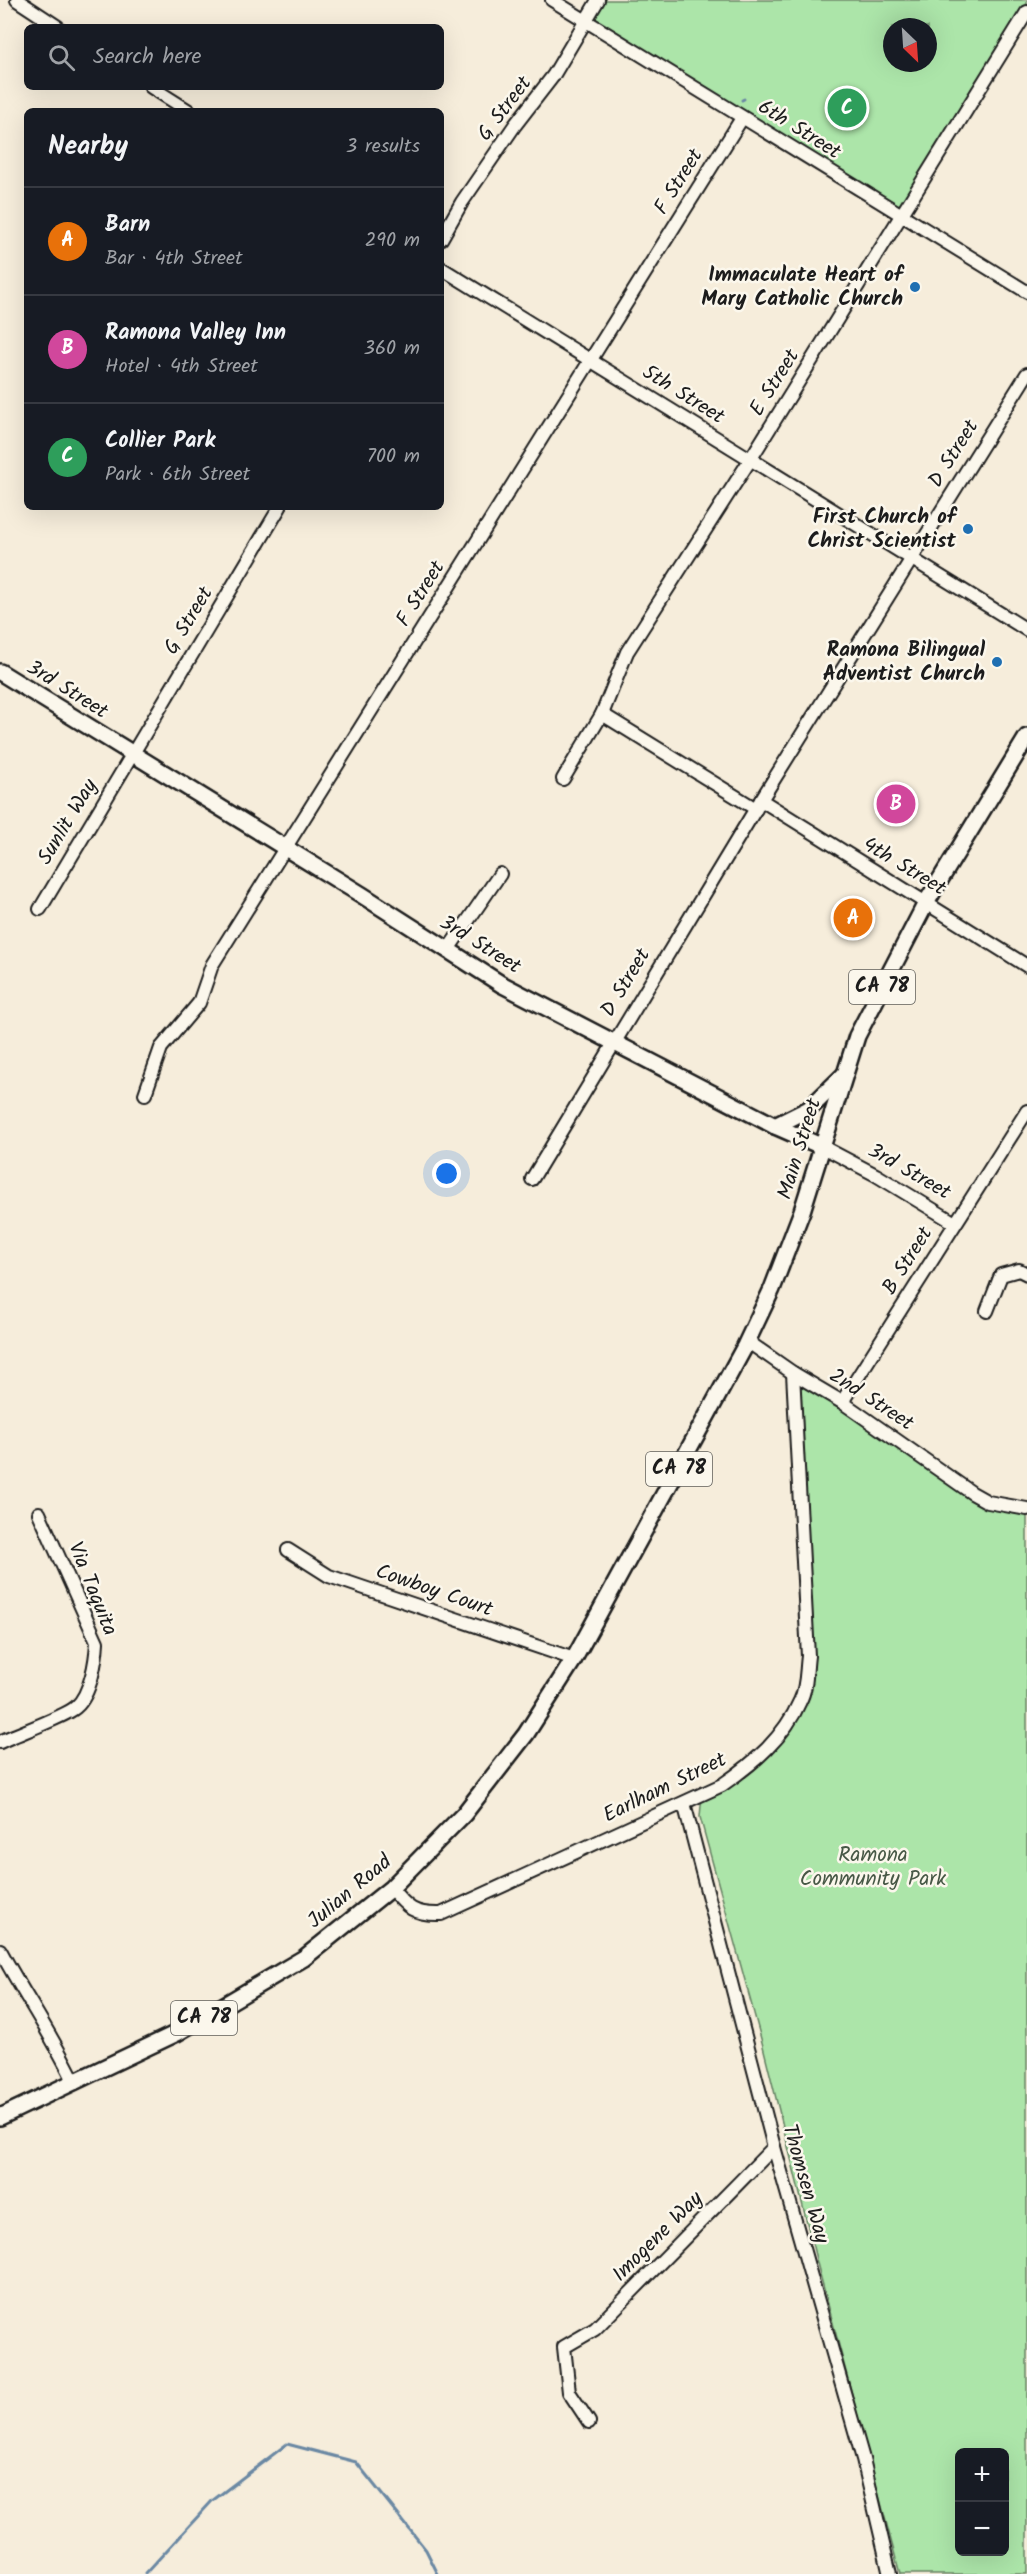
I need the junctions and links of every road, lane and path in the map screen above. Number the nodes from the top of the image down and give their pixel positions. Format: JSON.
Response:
{"nodes":[{"id":1,"x":17,"y":0,"type":"edge"},
{"id":2,"x":552,"y":0,"type":"edge"},
{"id":3,"x":598,"y":0,"type":"edge"},
{"id":4,"x":1027,"y":12,"type":"edge"},
{"id":5,"x":585,"y":21,"type":"junction"},
{"id":6,"x":53,"y":24,"type":"edge"},
{"id":7,"x":156,"y":90,"type":"edge"},
{"id":8,"x":184,"y":108,"type":"edge"},
{"id":9,"x":742,"y":118,"type":"junction"},
{"id":10,"x":901,"y":216,"type":"junction"},
{"id":11,"x":444,"y":234,"type":"edge"},
{"id":12,"x":444,"y":270,"type":"edge"},
{"id":13,"x":1027,"y":292,"type":"edge"},
{"id":14,"x":590,"y":361,"type":"junction"},
{"id":15,"x":1027,"y":374,"type":"edge"},
{"id":16,"x":750,"y":460,"type":"junction"},
{"id":17,"x":278,"y":510,"type":"edge"},
{"id":18,"x":911,"y":560,"type":"junction"},
{"id":19,"x":1027,"y":630,"type":"edge"},
{"id":20,"x":0,"y":672,"type":"edge"},
{"id":21,"x":602,"y":714,"type":"junction"},
{"id":22,"x":1027,"y":737,"type":"edge"},
{"id":23,"x":130,"y":755,"type":"junction"},
{"id":24,"x":563,"y":779,"type":"dead end"},
{"id":25,"x":758,"y":804,"type":"junction"},
{"id":26,"x":285,"y":848,"type":"junction"},
{"id":27,"x":500,"y":874,"type":"dead end"},
{"id":28,"x":926,"y":903,"type":"junction"},
{"id":29,"x":40,"y":909,"type":"dead end"},
{"id":30,"x":447,"y":951,"type":"junction"},
{"id":31,"x":1027,"y":966,"type":"edge"},
{"id":32,"x":614,"y":1041,"type":"junction"},
{"id":33,"x":845,"y":1074,"type":"junction"},
{"id":34,"x":145,"y":1094,"type":"dead end"},
{"id":35,"x":1027,"y":1111,"type":"edge"},
{"id":36,"x":775,"y":1126,"type":"junction"},
{"id":37,"x":823,"y":1147,"type":"junction"},
{"id":38,"x":532,"y":1179,"type":"dead end"},
{"id":39,"x":955,"y":1223,"type":"junction"},
{"id":40,"x":1027,"y":1274,"type":"edge"},
{"id":41,"x":987,"y":1311,"type":"dead end"},
{"id":42,"x":747,"y":1341,"type":"junction"},
{"id":43,"x":793,"y":1373,"type":"junction"},
{"id":44,"x":842,"y":1402,"type":"junction"},
{"id":45,"x":1027,"y":1509,"type":"edge"},
{"id":46,"x":39,"y":1514,"type":"dead end"},
{"id":47,"x":288,"y":1550,"type":"dead end"},
{"id":48,"x":619,"y":1578,"type":"joint"},
{"id":49,"x":573,"y":1659,"type":"junction"},
{"id":50,"x":0,"y":1742,"type":"edge"},
{"id":51,"x":684,"y":1803,"type":"junction"},
{"id":52,"x":391,"y":1888,"type":"junction"},
{"id":53,"x":0,"y":1950,"type":"edge"},
{"id":54,"x":75,"y":2083,"type":"junction"},
{"id":55,"x":0,"y":2117,"type":"edge"},
{"id":56,"x":774,"y":2147,"type":"junction"},
{"id":57,"x":589,"y":2422,"type":"dead end"},
{"id":58,"x":890,"y":2574,"type":"edge"}],
"edges":[{"from":1,"to":6,"type":"street"},
{"from":2,"to":5,"type":"street","name":"6th Street"},
{"from":3,"to":5,"type":"street","name":"G Street"},
{"from":4,"to":10,"type":"street","name":"E Street"},
{"from":5,"to":9,"type":"street","name":"6th Street"},
{"from":5,"to":11,"type":"street","name":"G Street"},
{"from":7,"to":8,"type":"street"},
{"from":9,"to":10,"type":"street","name":"6th Street"},
{"from":9,"to":14,"type":"street","name":"F Street"},
{"from":10,"to":13,"type":"street","name":"6th Street"},
{"from":10,"to":16,"type":"street","name":"E Street"},
{"from":12,"to":14,"type":"street","name":"5th Street"},
{"from":14,"to":16,"type":"street","name":"5th Street"},
{"from":14,"to":26,"type":"street","name":"F Street"},
{"from":15,"to":18,"type":"street","name":"D Street"},
{"from":16,"to":18,"type":"street","name":"5th Street"},
{"from":16,"to":21,"type":"street","name":"E Street"},
{"from":17,"to":23,"type":"street","name":"G Street"},
{"from":18,"to":19,"type":"street","name":"5th Street"},
{"from":18,"to":25,"type":"street","name":"D Street"},
{"from":20,"to":23,"type":"main road","name":"3rd Street"},
{"from":21,"to":24,"type":"street","name":"E Street"},
{"from":21,"to":25,"type":"street","name":"4th Street"},
{"from":22,"to":28,"type":"main road","name":"Main Street","number":"CA 78"},
{"from":23,"to":26,"type":"main road","name":"3rd Street"},
{"from":23,"to":29,"type":"street","name":"Sunlit Way"},
{"from":25,"to":28,"type":"street","name":"4th Street"},
{"from":25,"to":32,"type":"street","name":"D Street"},
{"from":26,"to":30,"type":"main road","name":"3rd Street"},
{"from":26,"to":34,"type":"street","name":"F Street"},
{"from":27,"to":30,"type":"street"},
{"from":28,"to":31,"type":"street","name":"4th Street"},
{"from":28,"to":33,"type":"main road","name":"Main Street","number":"CA 78"},
{"from":30,"to":32,"type":"main road","name":"3rd Street"},
{"from":32,"to":36,"type":"main road","name":"3rd Street"},
{"from":32,"to":38,"type":"street","name":"D Street"},
{"from":33,"to":36,"type":"main road"},
{"from":33,"to":37,"type":"main road","name":"Main Street","number":"CA 78"},
{"from":35,"to":39,"type":"street","name":"B Street"},
{"from":36,"to":37,"type":"main road","name":"3rd Street"},
{"from":37,"to":39,"type":"street","name":"3rd Street"},
{"from":37,"to":42,"type":"main road","name":"Main Street","number":"CA 78"},
{"from":39,"to":44,"type":"street","name":"B Street"},
{"from":40,"to":41,"type":"street"},
{"from":42,"to":43,"type":"street","name":"2nd Street"},
{"from":42,"to":48,"type":"main road","name":"Main Street","number":"CA 78"},
{"from":43,"to":44,"type":"street","name":"2nd Street"},
{"from":43,"to":51,"type":"street","name":"Earlham Street"},
{"from":44,"to":45,"type":"street","name":"2nd Street"},
{"from":46,"to":50,"type":"street","name":"Via Taquita"},
{"from":47,"to":49,"type":"street","name":"Cowboy Court"},
{"from":48,"to":49,"type":"main road","name":"Julian Road","number":"CA 78"},
{"from":49,"to":52,"type":"main road","name":"Julian Road","number":"CA 78"},
{"from":51,"to":52,"type":"street","name":"Earlham Street"},
{"from":51,"to":56,"type":"street","name":"Thomsen Way"},
{"from":52,"to":54,"type":"main road","name":"Julian Road","number":"CA 78"},
{"from":53,"to":54,"type":"street"},
{"from":54,"to":55,"type":"main road","name":"Julian Road","number":"CA 78"},
{"from":56,"to":57,"type":"street","name":"Imogene Way"},
{"from":56,"to":58,"type":"street","name":"Thomsen Way"}]}
